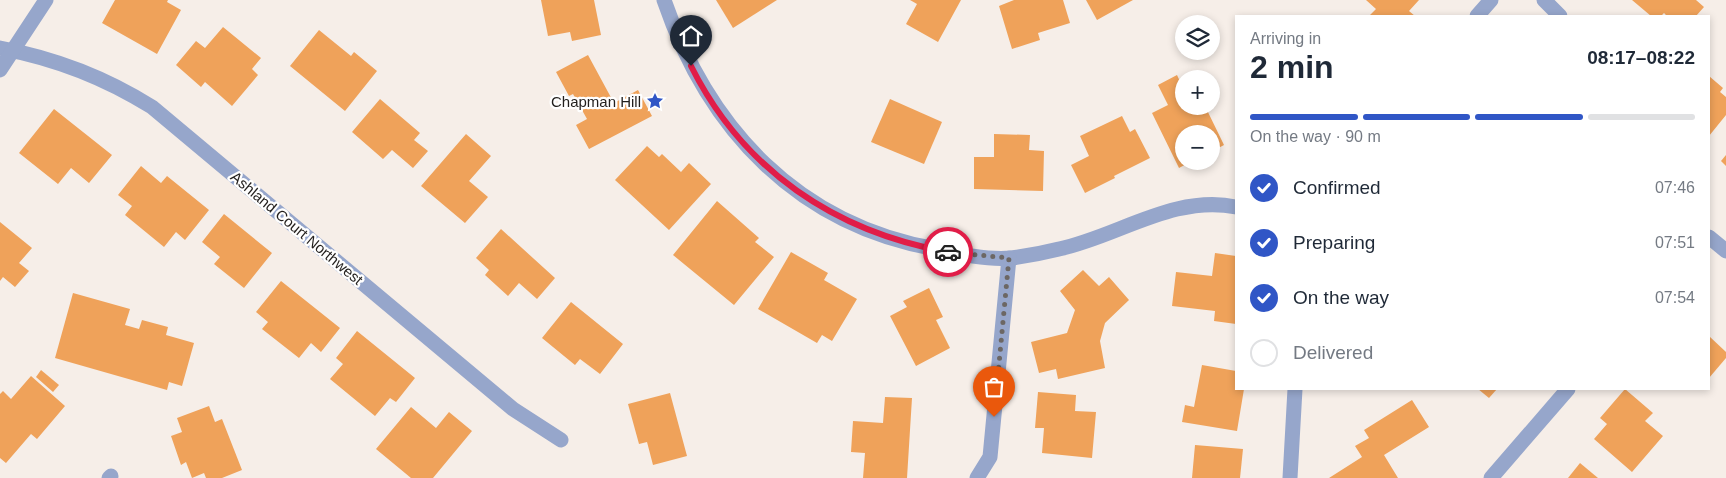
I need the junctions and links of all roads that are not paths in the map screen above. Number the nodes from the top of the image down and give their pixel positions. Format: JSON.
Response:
{"nodes":[{"id":1,"x":46,"y":0,"type":"edge"},
{"id":2,"x":664,"y":0,"type":"edge"},
{"id":3,"x":1491,"y":0,"type":"edge"},
{"id":4,"x":1544,"y":0,"type":"edge"},
{"id":5,"x":1478,"y":15,"type":"edge"},
{"id":6,"x":1559,"y":15,"type":"edge"},
{"id":7,"x":7,"y":49,"type":"edge"},
{"id":8,"x":0,"y":70,"type":"edge"},
{"id":9,"x":1235,"y":207,"type":"edge"},
{"id":10,"x":1710,"y":238,"type":"edge"},
{"id":11,"x":1726,"y":251,"type":"edge"},
{"id":12,"x":1009,"y":258,"type":"junction"},
{"id":13,"x":1295,"y":390,"type":"edge"},
{"id":14,"x":1567,"y":390,"type":"edge"},
{"id":15,"x":561,"y":440,"type":"dead end"},
{"id":16,"x":977,"y":478,"type":"edge"},
{"id":17,"x":1290,"y":478,"type":"edge"},
{"id":18,"x":1491,"y":478,"type":"edge"}],
"edges":[{"from":1,"to":7,"type":"street"},
{"from":2,"to":12,"type":"street"},
{"from":3,"to":5,"type":"street"},
{"from":4,"to":6,"type":"street"},
{"from":7,"to":8,"type":"street"},
{"from":7,"to":15,"type":"street","name":"Ashland Court Northwest"},
{"from":9,"to":12,"type":"street"},
{"from":10,"to":11,"type":"street"},
{"from":12,"to":16,"type":"street"},
{"from":13,"to":17,"type":"street"},
{"from":14,"to":18,"type":"street"}]}
